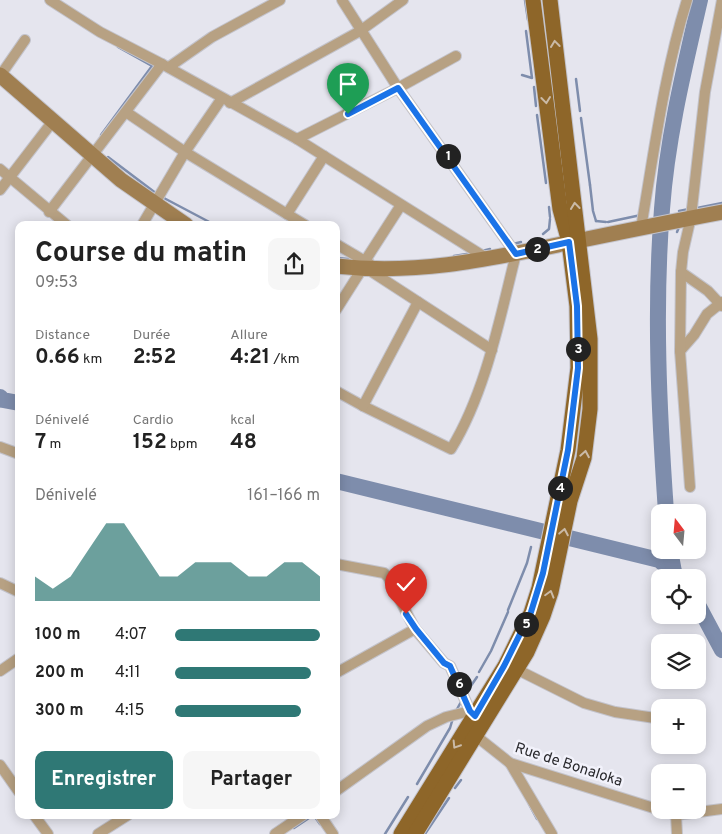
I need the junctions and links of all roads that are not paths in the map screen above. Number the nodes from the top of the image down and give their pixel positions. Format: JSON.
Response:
{"nodes":[{"id":1,"x":50,"y":0,"type":"edge"},
{"id":2,"x":342,"y":0,"type":"edge"},
{"id":3,"x":402,"y":0,"type":"edge"},
{"id":4,"x":533,"y":0,"type":"edge"},
{"id":5,"x":550,"y":0,"type":"edge"},
{"id":6,"x":687,"y":0,"type":"edge"},
{"id":7,"x":722,"y":0,"type":"edge"},
{"id":8,"x":272,"y":2,"type":"edge"},
{"id":9,"x":360,"y":30,"type":"junction"},
{"id":10,"x":25,"y":40,"type":"dead end"},
{"id":11,"x":456,"y":56,"type":"dead end"},
{"id":12,"x":165,"y":65,"type":"junction"},
{"id":13,"x":0,"y":75,"type":"edge"},
{"id":14,"x":398,"y":88,"type":"junction"},
{"id":15,"x":226,"y":101,"type":"junction"},
{"id":16,"x":126,"y":112,"type":"junction"},
{"id":17,"x":54,"y":121,"type":"junction"},
{"id":18,"x":297,"y":139,"type":"junction"},
{"id":19,"x":186,"y":152,"type":"junction"},
{"id":20,"x":92,"y":155,"type":"junction"},
{"id":21,"x":324,"y":156,"type":"junction"},
{"id":22,"x":0,"y":169,"type":"edge"},
{"id":23,"x":10,"y":178,"type":"junction"},
{"id":24,"x":0,"y":190,"type":"edge"},
{"id":25,"x":154,"y":204,"type":"junction"},
{"id":26,"x":401,"y":205,"type":"junction"},
{"id":27,"x":49,"y":212,"type":"junction"},
{"id":28,"x":722,"y":212,"type":"edge"},
{"id":29,"x":288,"y":214,"type":"junction"},
{"id":30,"x":686,"y":219,"type":"junction"},
{"id":31,"x":61,"y":221,"type":"edge"},
{"id":32,"x":144,"y":221,"type":"edge"},
{"id":33,"x":180,"y":221,"type":"edge"},
{"id":34,"x":299,"y":221,"type":"edge"},
{"id":35,"x":646,"y":227,"type":"junction"},
{"id":36,"x":574,"y":242,"type":"junction"},
{"id":37,"x":340,"y":247,"type":"edge"},
{"id":38,"x":516,"y":254,"type":"junction"},
{"id":39,"x":488,"y":260,"type":"junction"},
{"id":40,"x":340,"y":266,"type":"edge"},
{"id":41,"x":369,"y":268,"type":"junction"},
{"id":42,"x":681,"y":272,"type":"junction"},
{"id":43,"x":418,"y":302,"type":"junction"},
{"id":44,"x":721,"y":304,"type":"edge"},
{"id":45,"x":340,"y":305,"type":"edge"},
{"id":46,"x":492,"y":350,"type":"junction"},
{"id":47,"x":680,"y":350,"type":"junction"},
{"id":48,"x":340,"y":393,"type":"edge"},
{"id":49,"x":362,"y":406,"type":"junction"},
{"id":50,"x":0,"y":447,"type":"edge"},
{"id":51,"x":15,"y":453,"type":"edge"},
{"id":52,"x":690,"y":487,"type":"dead end"},
{"id":53,"x":552,"y":561,"type":"junction"},
{"id":54,"x":340,"y":565,"type":"edge"},
{"id":55,"x":0,"y":583,"type":"edge"},
{"id":56,"x":15,"y":590,"type":"edge"},
{"id":57,"x":416,"y":629,"type":"junction"},
{"id":58,"x":15,"y":661,"type":"edge"},
{"id":59,"x":516,"y":669,"type":"junction"},
{"id":60,"x":0,"y":671,"type":"edge"},
{"id":61,"x":340,"y":671,"type":"edge"},
{"id":62,"x":476,"y":716,"type":"junction"},
{"id":63,"x":651,"y":717,"type":"edge"},
{"id":64,"x":476,"y":736,"type":"junction"},
{"id":65,"x":510,"y":763,"type":"junction"},
{"id":66,"x":0,"y":765,"type":"edge"},
{"id":67,"x":15,"y":786,"type":"edge"},
{"id":68,"x":340,"y":789,"type":"edge"},
{"id":69,"x":651,"y":807,"type":"edge"},
{"id":70,"x":722,"y":809,"type":"edge"},
{"id":71,"x":706,"y":811,"type":"edge"},
{"id":72,"x":37,"y":819,"type":"edge"},
{"id":73,"x":122,"y":819,"type":"edge"},
{"id":74,"x":297,"y":819,"type":"edge"},
{"id":75,"x":323,"y":819,"type":"edge"},
{"id":76,"x":676,"y":819,"type":"edge"},
{"id":77,"x":48,"y":834,"type":"edge"},
{"id":78,"x":98,"y":834,"type":"edge"},
{"id":79,"x":275,"y":834,"type":"edge"},
{"id":80,"x":333,"y":834,"type":"edge"},
{"id":81,"x":401,"y":834,"type":"edge"},
{"id":82,"x":415,"y":834,"type":"edge"},
{"id":83,"x":552,"y":834,"type":"edge"},
{"id":84,"x":678,"y":834,"type":"edge"}],
"edges":[{"from":1,"to":12,"type":"street"},
{"from":2,"to":9,"type":"street"},
{"from":3,"to":9,"type":"street"},
{"from":4,"to":36,"type":"main road","one_way":true},
{"from":36,"to":5,"type":"main road","one_way":true},
{"from":6,"to":35,"type":"street"},
{"from":7,"to":30,"type":"street"},
{"from":8,"to":12,"type":"street"},
{"from":9,"to":14,"type":"street"},
{"from":9,"to":15,"type":"street"},
{"from":10,"to":13,"type":"street"},
{"from":11,"to":14,"type":"street"},
{"from":12,"to":15,"type":"street"},
{"from":12,"to":16,"type":"street"},
{"from":13,"to":17,"type":"main road"},
{"from":14,"to":18,"type":"street"},
{"from":14,"to":38,"type":"street"},
{"from":15,"to":18,"type":"street"},
{"from":15,"to":19,"type":"street"},
{"from":16,"to":19,"type":"street"},
{"from":16,"to":20,"type":"street"},
{"from":17,"to":20,"type":"main road"},
{"from":17,"to":23,"type":"street"},
{"from":18,"to":21,"type":"street"},
{"from":19,"to":25,"type":"street"},
{"from":19,"to":29,"type":"street"},
{"from":20,"to":25,"type":"main road"},
{"from":20,"to":27,"type":"street"},
{"from":21,"to":26,"type":"street"},
{"from":21,"to":29,"type":"street"},
{"from":22,"to":23,"type":"street"},
{"from":23,"to":24,"type":"street"},
{"from":23,"to":27,"type":"street"},
{"from":25,"to":32,"type":"street"},
{"from":25,"to":33,"type":"main road"},
{"from":26,"to":39,"type":"street"},
{"from":26,"to":41,"type":"street"},
{"from":27,"to":31,"type":"street"},
{"from":28,"to":30,"type":"main road"},
{"from":29,"to":34,"type":"street"},
{"from":30,"to":35,"type":"main road"},
{"from":30,"to":42,"type":"street"},
{"from":35,"to":36,"type":"main road"},
{"from":36,"to":38,"type":"main road"},
{"from":36,"to":53,"type":"main road"},
{"from":37,"to":41,"type":"street"},
{"from":38,"to":39,"type":"main road"},
{"from":38,"to":46,"type":"street"},
{"from":39,"to":41,"type":"main road"},
{"from":40,"to":41,"type":"main road"},
{"from":41,"to":43,"type":"street"},
{"from":41,"to":45,"type":"street"},
{"from":42,"to":44,"type":"street"},
{"from":42,"to":47,"type":"street"},
{"from":43,"to":46,"type":"street"},
{"from":43,"to":49,"type":"street"},
{"from":44,"to":47,"type":"street"},
{"from":46,"to":49,"type":"street"},
{"from":47,"to":52,"type":"street"},
{"from":48,"to":49,"type":"street"},
{"from":50,"to":51,"type":"street"},
{"from":59,"to":53,"type":"main road","one_way":true},
{"from":53,"to":62,"type":"main road"},
{"from":54,"to":57,"type":"street"},
{"from":55,"to":56,"type":"street"},
{"from":57,"to":61,"type":"street"},
{"from":57,"to":62,"type":"street"},
{"from":58,"to":60,"type":"street"},
{"from":59,"to":62,"type":"main road"},
{"from":59,"to":63,"type":"street"},
{"from":62,"to":64,"type":"main road"},
{"from":62,"to":68,"type":"street"},
{"from":62,"to":81,"type":"main road","one_way":true},
{"from":64,"to":65,"type":"street","name":"Rue de Bonaloka"},
{"from":64,"to":82,"type":"main road"},
{"from":65,"to":69,"type":"street","name":"Rue de Bonaloka"},
{"from":65,"to":83,"type":"street"},
{"from":66,"to":67,"type":"street"},
{"from":70,"to":71,"type":"street","name":"Rue de Bonaloka"},
{"from":72,"to":77,"type":"street"},
{"from":73,"to":78,"type":"street"},
{"from":74,"to":79,"type":"street"},
{"from":75,"to":80,"type":"street"},
{"from":76,"to":84,"type":"street"}]}
